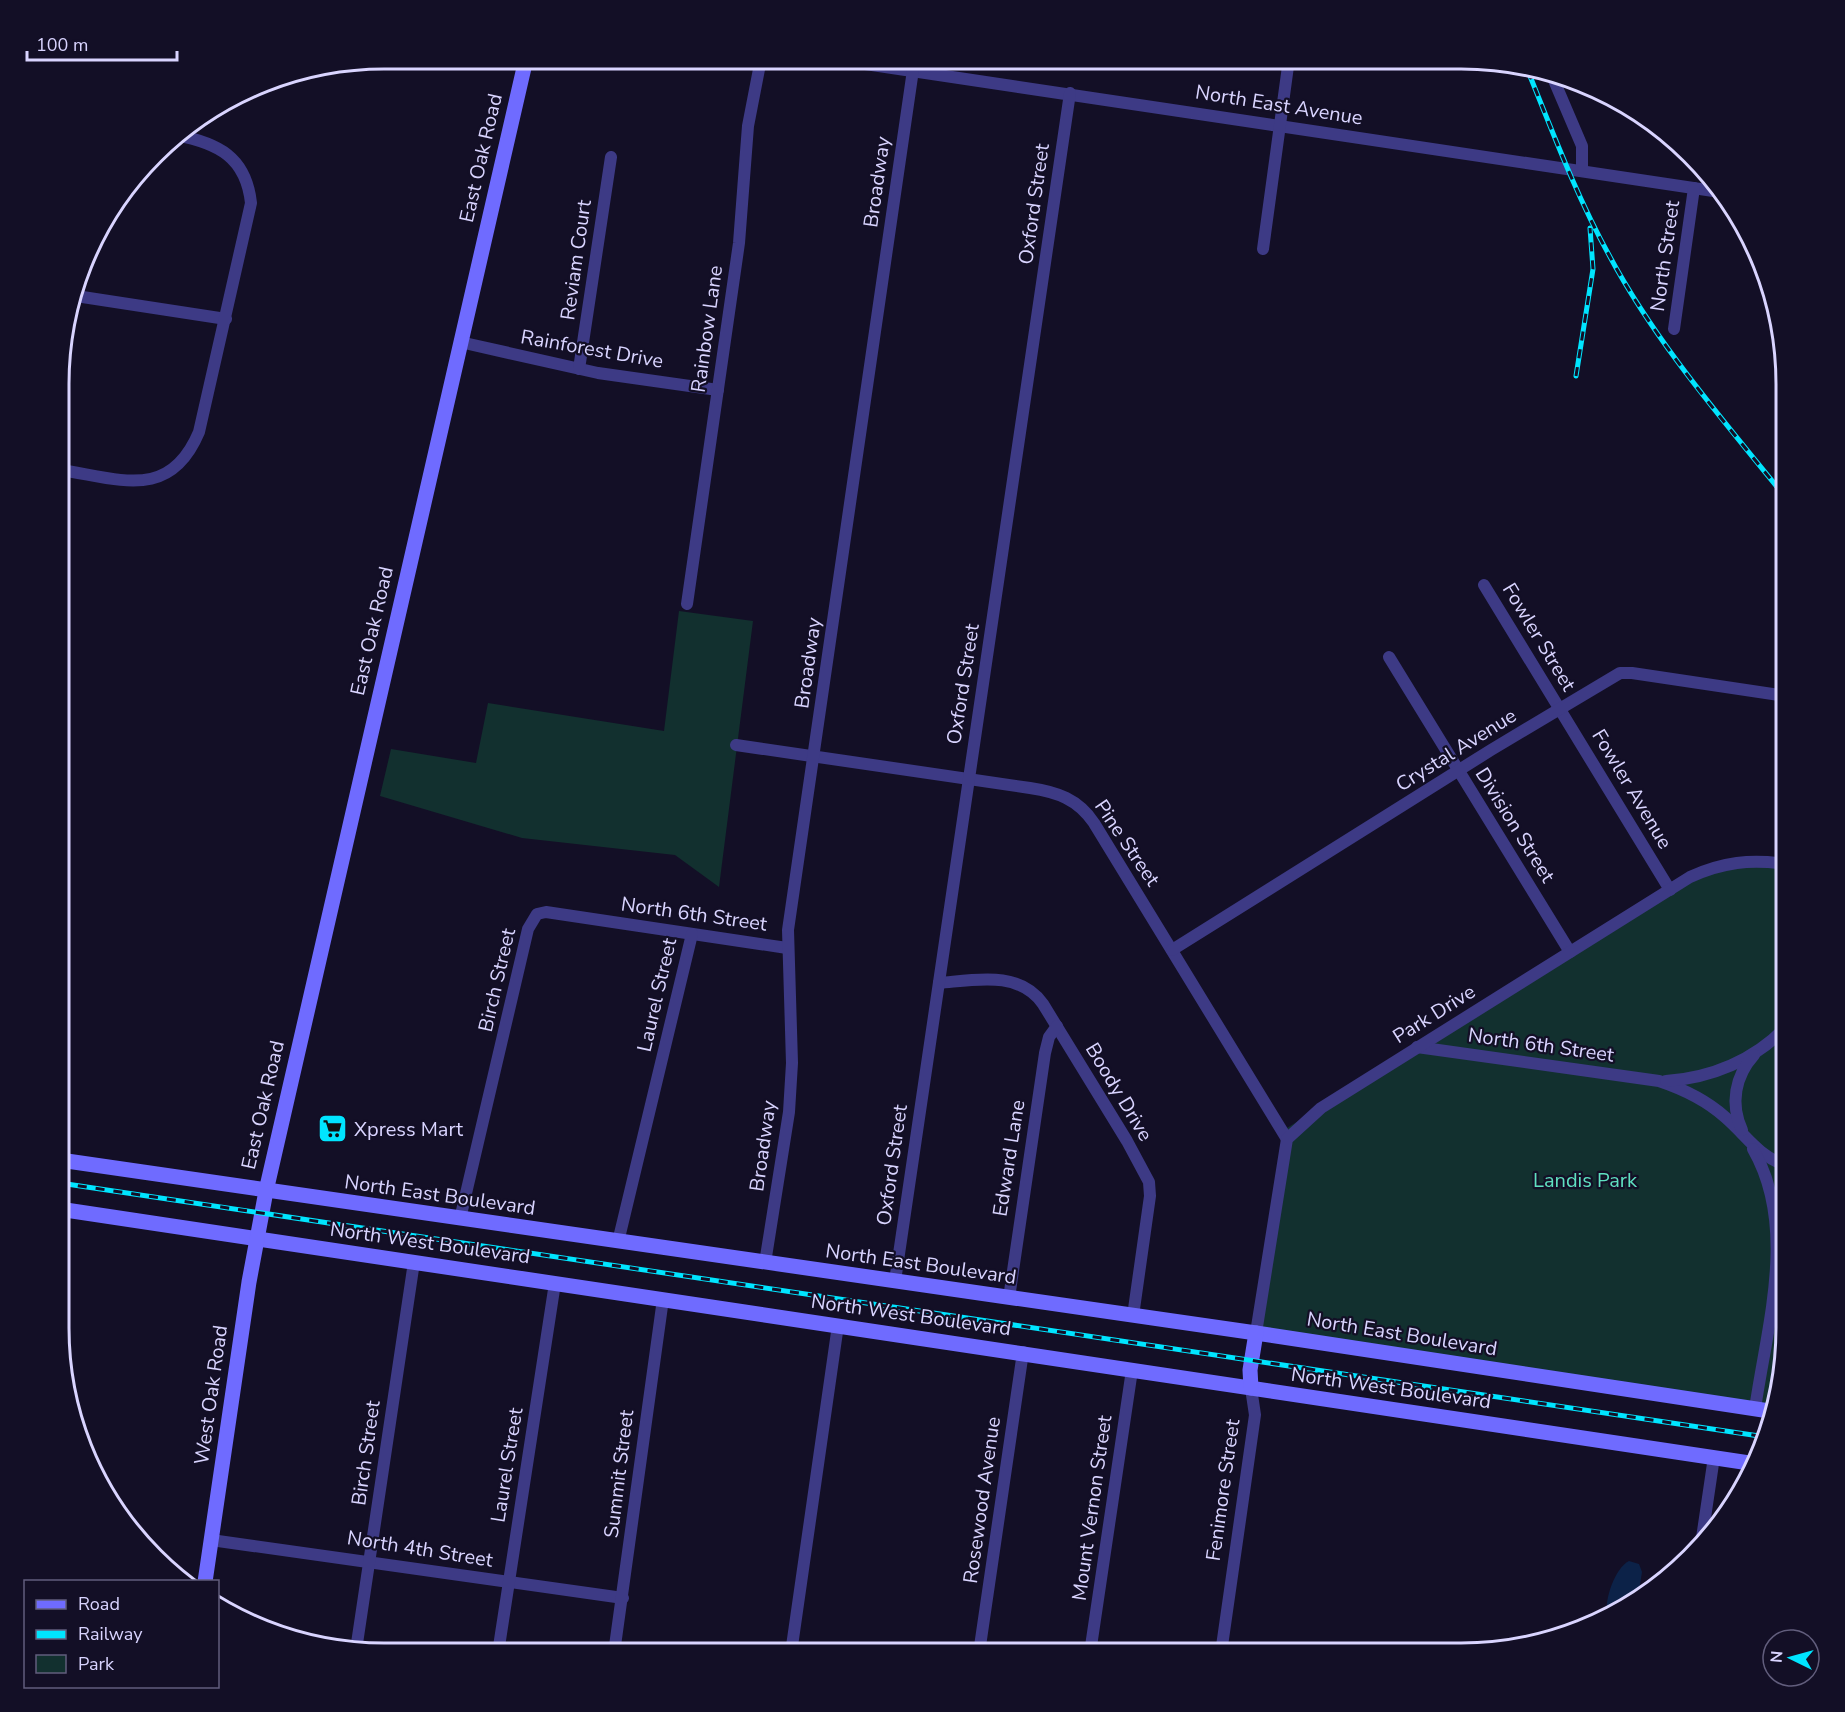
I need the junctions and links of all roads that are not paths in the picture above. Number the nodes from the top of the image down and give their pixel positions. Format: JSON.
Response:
{"nodes":[{"id":1,"x":524,"y":69,"type":"edge"},
{"id":2,"x":759,"y":69,"type":"edge"},
{"id":3,"x":906,"y":69,"type":"edge"},
{"id":4,"x":1288,"y":69,"type":"edge"},
{"id":5,"x":913,"y":70,"type":"junction"},
{"id":6,"x":1555,"y":84,"type":"edge"},
{"id":7,"x":1070,"y":93,"type":"junction"},
{"id":8,"x":1280,"y":125,"type":"junction"},
{"id":9,"x":187,"y":138,"type":"edge"},
{"id":10,"x":611,"y":157,"type":"dead end"},
{"id":11,"x":1582,"y":171,"type":"junction"},
{"id":12,"x":1694,"y":188,"type":"junction"},
{"id":13,"x":1710,"y":190,"type":"edge"},
{"id":14,"x":1263,"y":249,"type":"dead end"},
{"id":15,"x":82,"y":297,"type":"edge"},
{"id":16,"x":226,"y":318,"type":"junction"},
{"id":17,"x":1674,"y":329,"type":"dead end"},
{"id":18,"x":460,"y":342,"type":"junction"},
{"id":19,"x":579,"y":369,"type":"junction"},
{"id":20,"x":718,"y":390,"type":"junction"},
{"id":21,"x":69,"y":471,"type":"edge"},
{"id":22,"x":1484,"y":585,"type":"dead end"},
{"id":23,"x":687,"y":604,"type":"dead end"},
{"id":24,"x":1389,"y":657,"type":"dead end"},
{"id":25,"x":1776,"y":694,"type":"edge"},
{"id":26,"x":1560,"y":710,"type":"junction"},
{"id":27,"x":736,"y":745,"type":"dead end"},
{"id":28,"x":814,"y":757,"type":"junction"},
{"id":29,"x":1458,"y":771,"type":"junction"},
{"id":30,"x":969,"y":779,"type":"junction"},
{"id":31,"x":1776,"y":863,"type":"edge"},
{"id":32,"x":1670,"y":890,"type":"junction"},
{"id":33,"x":596,"y":919,"type":"joint"},
{"id":34,"x":692,"y":934,"type":"junction"},
{"id":35,"x":787,"y":948,"type":"junction"},
{"id":36,"x":1172,"y":950,"type":"junction"},
{"id":37,"x":1570,"y":952,"type":"junction"},
{"id":38,"x":939,"y":983,"type":"junction"},
{"id":39,"x":1057,"y":1026,"type":"junction"},
{"id":40,"x":1776,"y":1036,"type":"edge"},
{"id":41,"x":1776,"y":1040,"type":"edge"},
{"id":42,"x":1768,"y":1043,"type":"junction"},
{"id":43,"x":1417,"y":1047,"type":"junction"},
{"id":44,"x":1659,"y":1081,"type":"junction"},
{"id":45,"x":1287,"y":1139,"type":"junction"},
{"id":46,"x":1750,"y":1144,"type":"junction"},
{"id":47,"x":69,"y":1161,"type":"edge"},
{"id":48,"x":1776,"y":1161,"type":"edge"},
{"id":49,"x":266,"y":1191,"type":"junction"},
{"id":50,"x":69,"y":1210,"type":"edge"},
{"id":51,"x":261,"y":1214,"type":"joint"},
{"id":52,"x":460,"y":1219,"type":"junction"},
{"id":53,"x":1776,"y":1221,"type":"edge"},
{"id":54,"x":256,"y":1238,"type":"junction"},
{"id":55,"x":618,"y":1242,"type":"junction"},
{"id":56,"x":414,"y":1262,"type":"junction"},
{"id":57,"x":765,"y":1263,"type":"junction"},
{"id":58,"x":1776,"y":1270,"type":"edge"},
{"id":59,"x":895,"y":1281,"type":"junction"},
{"id":60,"x":555,"y":1282,"type":"junction"},
{"id":61,"x":1009,"y":1298,"type":"junction"},
{"id":62,"x":663,"y":1299,"type":"junction"},
{"id":63,"x":1133,"y":1316,"type":"junction"},
{"id":64,"x":838,"y":1325,"type":"junction"},
{"id":65,"x":1256,"y":1333,"type":"junction"},
{"id":66,"x":1023,"y":1352,"type":"junction"},
{"id":67,"x":1132,"y":1370,"type":"junction"},
{"id":68,"x":1251,"y":1388,"type":"junction"},
{"id":69,"x":1755,"y":1409,"type":"junction"},
{"id":70,"x":1765,"y":1410,"type":"edge"},
{"id":71,"x":1714,"y":1457,"type":"junction"},
{"id":72,"x":1746,"y":1462,"type":"edge"},
{"id":73,"x":1703,"y":1530,"type":"edge"},
{"id":74,"x":211,"y":1540,"type":"junction"},
{"id":75,"x":369,"y":1562,"type":"junction"},
{"id":76,"x":205,"y":1580,"type":"edge"},
{"id":77,"x":509,"y":1582,"type":"junction"},
{"id":78,"x":623,"y":1599,"type":"junction"},
{"id":79,"x":357,"y":1641,"type":"edge"},
{"id":80,"x":500,"y":1643,"type":"edge"},
{"id":81,"x":616,"y":1643,"type":"edge"},
{"id":82,"x":792,"y":1643,"type":"edge"},
{"id":83,"x":980,"y":1643,"type":"edge"},
{"id":84,"x":1091,"y":1643,"type":"edge"},
{"id":85,"x":1222,"y":1643,"type":"edge"}],
"edges":[{"from":1,"to":18,"type":"main road","name":"East Oak Road"},
{"from":2,"to":20,"type":"street","name":"Rainbow Lane"},
{"from":3,"to":5,"type":"street","name":"North East Avenue"},
{"from":4,"to":8,"type":"street"},
{"from":5,"to":7,"type":"street","name":"North East Avenue"},
{"from":5,"to":28,"type":"street","name":"Broadway"},
{"from":6,"to":11,"type":"street"},
{"from":7,"to":8,"type":"street","name":"North East Avenue"},
{"from":7,"to":30,"type":"street","name":"Oxford Street"},
{"from":8,"to":11,"type":"street","name":"North East Avenue"},
{"from":8,"to":14,"type":"street"},
{"from":9,"to":16,"type":"street"},
{"from":10,"to":19,"type":"street","name":"Reviam Court"},
{"from":11,"to":12,"type":"street","name":"North East Avenue"},
{"from":12,"to":13,"type":"street","name":"North East Avenue"},
{"from":12,"to":17,"type":"street","name":"North Street"},
{"from":15,"to":16,"type":"street"},
{"from":16,"to":21,"type":"street"},
{"from":18,"to":19,"type":"street","name":"Rainforest Drive"},
{"from":18,"to":49,"type":"main road","name":"East Oak Road"},
{"from":19,"to":20,"type":"street","name":"Rainforest Drive"},
{"from":20,"to":23,"type":"street","name":"Rainbow Lane"},
{"from":22,"to":26,"type":"street","name":"Fowler Street"},
{"from":24,"to":29,"type":"street","name":"Division Street"},
{"from":25,"to":26,"type":"street","name":"Crystal Avenue"},
{"from":26,"to":29,"type":"street","name":"Crystal Avenue"},
{"from":26,"to":32,"type":"street","name":"Fowler Avenue"},
{"from":27,"to":28,"type":"street","name":"Pine Street"},
{"from":28,"to":30,"type":"street","name":"Pine Street"},
{"from":28,"to":35,"type":"street","name":"Broadway"},
{"from":29,"to":36,"type":"street","name":"Crystal Avenue"},
{"from":29,"to":37,"type":"street","name":"Division Street"},
{"from":30,"to":36,"type":"street","name":"Pine Street"},
{"from":30,"to":38,"type":"street","name":"Oxford Street"},
{"from":31,"to":32,"type":"street","name":"Park Drive"},
{"from":32,"to":37,"type":"street","name":"Park Drive"},
{"from":33,"to":34,"type":"street","name":"North 6th Street"},
{"from":33,"to":52,"type":"street","name":"Birch Street"},
{"from":34,"to":35,"type":"street","name":"North 6th Street"},
{"from":34,"to":55,"type":"street","name":"Laurel Street"},
{"from":35,"to":57,"type":"street","name":"Broadway"},
{"from":36,"to":45,"type":"street","name":"Pine Street"},
{"from":37,"to":43,"type":"street","name":"Park Drive"},
{"from":38,"to":39,"type":"street","name":"Boody Drive"},
{"from":38,"to":59,"type":"street","name":"Oxford Street"},
{"from":39,"to":61,"type":"street","name":"Edward Lane"},
{"from":39,"to":63,"type":"street","name":"Boody Drive"},
{"from":40,"to":42,"type":"street"},
{"from":41,"to":42,"type":"street","name":"North 6th Street"},
{"from":42,"to":44,"type":"street","name":"North 6th Street"},
{"from":42,"to":46,"type":"street"},
{"from":43,"to":44,"type":"street","name":"North 6th Street"},
{"from":43,"to":45,"type":"street","name":"Park Drive"},
{"from":44,"to":46,"type":"street","name":"North 6th Street"},
{"from":45,"to":65,"type":"street"},
{"from":46,"to":48,"type":"street","name":"North 6th Street"},
{"from":46,"to":53,"type":"street"},
{"from":47,"to":49,"type":"main road","name":"North East Boulevard"},
{"from":49,"to":51,"type":"main road","name":"East Oak Road"},
{"from":49,"to":52,"type":"main road","name":"North East Boulevard"},
{"from":50,"to":54,"type":"main road","name":"North West Boulevard"},
{"from":51,"to":54,"type":"main road","name":"West Oak Road"},
{"from":52,"to":55,"type":"main road","name":"North East Boulevard"},
{"from":54,"to":56,"type":"main road","name":"North West Boulevard"},
{"from":54,"to":74,"type":"main road","name":"West Oak Road"},
{"from":55,"to":57,"type":"main road","name":"North East Boulevard"},
{"from":56,"to":60,"type":"main road","name":"North West Boulevard"},
{"from":56,"to":75,"type":"street","name":"Birch Street"},
{"from":57,"to":59,"type":"main road","name":"North East Boulevard"},
{"from":58,"to":69,"type":"street"},
{"from":59,"to":61,"type":"main road","name":"North East Boulevard"},
{"from":60,"to":62,"type":"main road","name":"North West Boulevard"},
{"from":60,"to":77,"type":"street","name":"Laurel Street"},
{"from":61,"to":63,"type":"main road","name":"North East Boulevard"},
{"from":62,"to":64,"type":"main road","name":"North West Boulevard"},
{"from":62,"to":78,"type":"street","name":"Summit Street"},
{"from":63,"to":65,"type":"main road","name":"North East Boulevard"},
{"from":64,"to":66,"type":"main road","name":"North West Boulevard"},
{"from":64,"to":82,"type":"street"},
{"from":65,"to":68,"type":"main road","name":"Fenimore Street"},
{"from":65,"to":69,"type":"main road","name":"North East Boulevard"},
{"from":66,"to":67,"type":"main road","name":"North West Boulevard"},
{"from":66,"to":83,"type":"street","name":"Rosewood Avenue"},
{"from":67,"to":68,"type":"main road","name":"North West Boulevard"},
{"from":67,"to":84,"type":"street","name":"Mount Vernon Street"},
{"from":68,"to":71,"type":"main road","name":"North West Boulevard"},
{"from":68,"to":85,"type":"street","name":"Fenimore Street"},
{"from":69,"to":70,"type":"main road","name":"North East Boulevard"},
{"from":71,"to":72,"type":"main road","name":"North West Boulevard"},
{"from":71,"to":73,"type":"street"},
{"from":74,"to":75,"type":"street","name":"North 4th Street"},
{"from":74,"to":76,"type":"main road","name":"West Oak Road"},
{"from":75,"to":77,"type":"street","name":"North 4th Street"},
{"from":75,"to":79,"type":"street","name":"Birch Street"},
{"from":77,"to":78,"type":"street","name":"North 4th Street"},
{"from":77,"to":80,"type":"street","name":"Laurel Street"},
{"from":78,"to":81,"type":"street","name":"Summit Street"}]}
